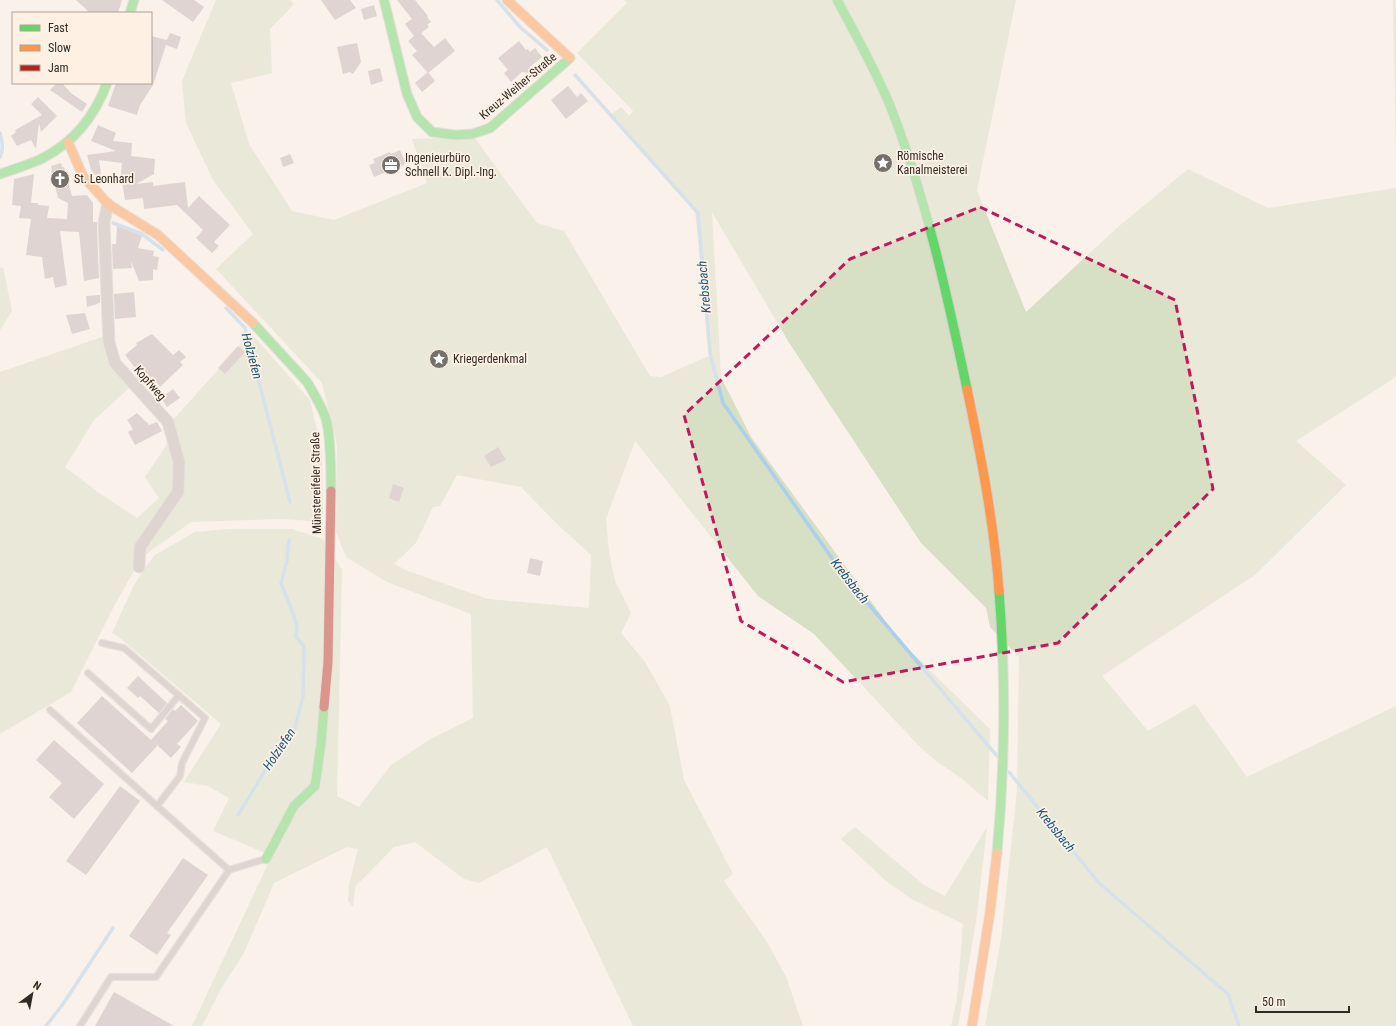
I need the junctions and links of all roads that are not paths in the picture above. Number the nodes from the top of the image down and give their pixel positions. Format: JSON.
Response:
{"nodes":[{"id":1,"x":134,"y":0,"type":"edge"},
{"id":2,"x":384,"y":0,"type":"edge"},
{"id":3,"x":508,"y":0,"type":"edge"},
{"id":4,"x":837,"y":0,"type":"edge"},
{"id":5,"x":130,"y":12,"type":"edge"},
{"id":6,"x":107,"y":84,"type":"edge"},
{"id":7,"x":68,"y":142,"type":"junction"},
{"id":8,"x":0,"y":174,"type":"edge"},
{"id":9,"x":108,"y":204,"type":"junction"},
{"id":10,"x":139,"y":567,"type":"dead end"},
{"id":11,"x":102,"y":643,"type":"dead end"},
{"id":12,"x":88,"y":672,"type":"dead end"},
{"id":13,"x":179,"y":695,"type":"junction"},
{"id":14,"x":50,"y":710,"type":"dead end"},
{"id":15,"x":157,"y":806,"type":"junction"},
{"id":16,"x":266,"y":859,"type":"joint"},
{"id":17,"x":229,"y":870,"type":"junction"},
{"id":18,"x":80,"y":1026,"type":"edge"},
{"id":19,"x":972,"y":1026,"type":"edge"}],
"edges":[{"from":1,"to":5,"type":"street"},
{"from":2,"to":3,"type":"street","name":"Kreuz-Weiher-Straße"},
{"from":4,"to":19,"type":"street"},
{"from":6,"to":7,"type":"street"},
{"from":7,"to":8,"type":"street"},
{"from":7,"to":9,"type":"street","name":"Münstereifeler Straße"},
{"from":9,"to":10,"type":"street","name":"Kopfweg"},
{"from":9,"to":16,"type":"street","name":"Münstereifeler Straße"},
{"from":11,"to":13,"type":"lane"},
{"from":12,"to":13,"type":"lane"},
{"from":13,"to":15,"type":"lane"},
{"from":14,"to":15,"type":"lane"},
{"from":15,"to":17,"type":"lane"},
{"from":16,"to":17,"type":"lane"},
{"from":17,"to":18,"type":"lane"}]}
